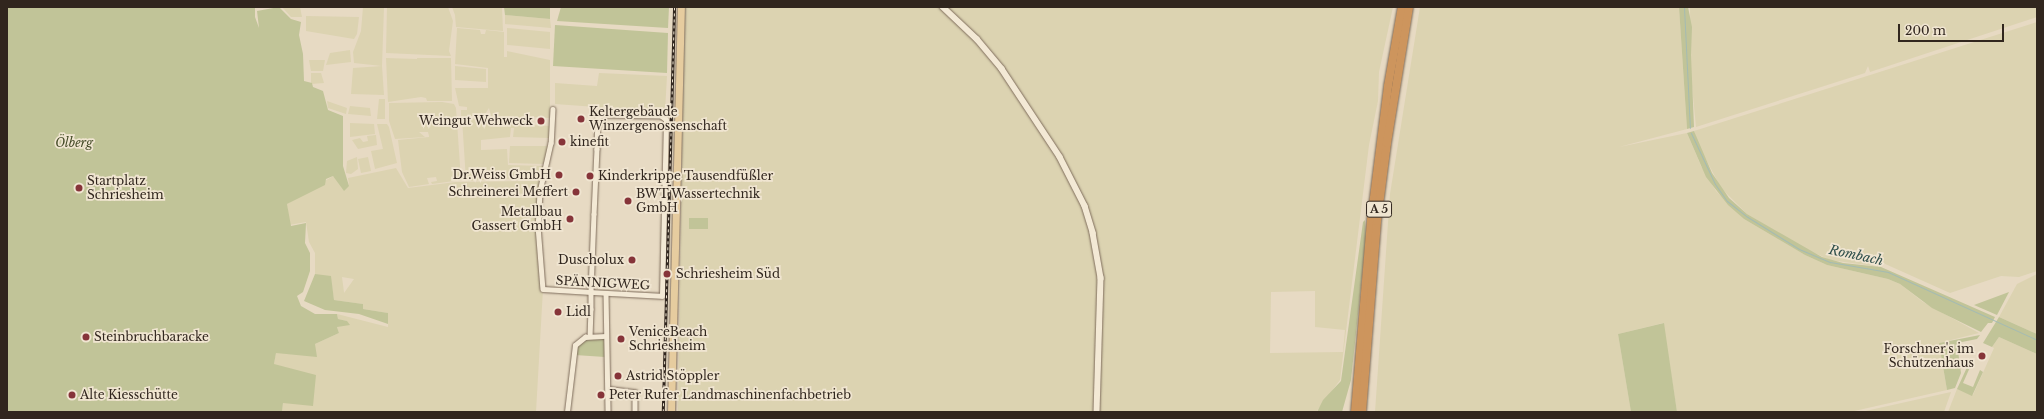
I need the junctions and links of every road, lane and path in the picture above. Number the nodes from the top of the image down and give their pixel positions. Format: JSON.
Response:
{"nodes":[{"id":1,"x":681,"y":7,"type":"edge"},
{"id":2,"x":943,"y":7,"type":"edge"},
{"id":3,"x":1402,"y":7,"type":"edge"},
{"id":4,"x":1410,"y":7,"type":"edge"},
{"id":5,"x":553,"y":109,"type":"dead end"},
{"id":6,"x":591,"y":292,"type":"junction"},
{"id":7,"x":606,"y":293,"type":"junction"},
{"id":8,"x":590,"y":336,"type":"junction"},
{"id":9,"x":606,"y":336,"type":"junction"},
{"id":10,"x":609,"y":389,"type":"junction"},
{"id":11,"x":567,"y":412,"type":"edge"},
{"id":12,"x":608,"y":412,"type":"edge"},
{"id":13,"x":635,"y":412,"type":"edge"},
{"id":14,"x":671,"y":412,"type":"edge"},
{"id":15,"x":1097,"y":412,"type":"edge"},
{"id":16,"x":1355,"y":412,"type":"edge"},
{"id":17,"x":1362,"y":412,"type":"edge"}],
"edges":[{"from":1,"to":14,"type":"main road"},
{"from":2,"to":15,"type":"street"},
{"from":3,"to":16,"type":"highway","number":"A 5"},
{"from":4,"to":17,"type":"highway","number":"A 5"},
{"from":5,"to":6,"type":"street","name":"SPÄNNIGWEG"},
{"from":6,"to":7,"type":"street","name":"SPÄNNIGWEG"},
{"from":6,"to":7,"type":"street","name":"SPÄNNIGWEG"},
{"from":6,"to":8,"type":"street"},
{"from":7,"to":9,"type":"street"},
{"from":8,"to":9,"type":"street"},
{"from":8,"to":11,"type":"street"},
{"from":9,"to":10,"type":"street"},
{"from":10,"to":12,"type":"street"},
{"from":10,"to":13,"type":"street"}]}
